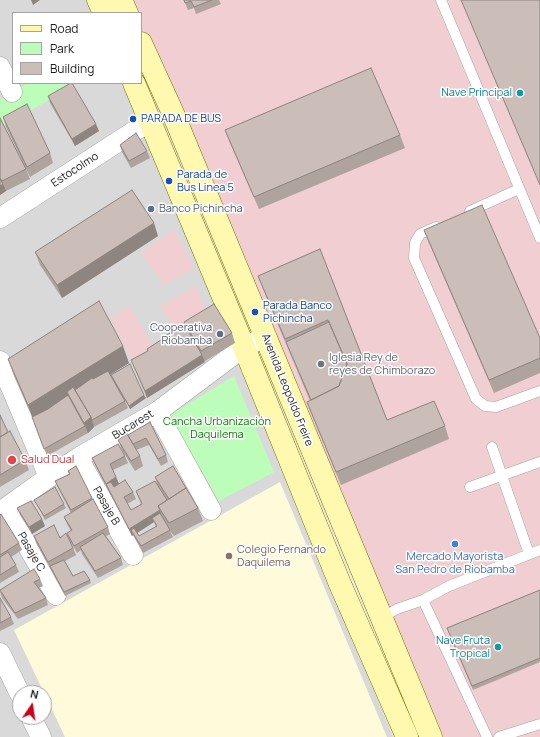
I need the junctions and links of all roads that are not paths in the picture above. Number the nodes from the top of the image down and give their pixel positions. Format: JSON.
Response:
{"nodes":[{"id":1,"x":98,"y":0,"type":"edge"},
{"id":2,"x":121,"y":0,"type":"edge"},
{"id":3,"x":441,"y":0,"type":"edge"},
{"id":4,"x":104,"y":12,"type":"edge"},
{"id":5,"x":127,"y":12,"type":"edge"},
{"id":6,"x":142,"y":45,"type":"edge"},
{"id":7,"x":0,"y":66,"type":"edge"},
{"id":8,"x":134,"y":84,"type":"edge"},
{"id":9,"x":12,"y":92,"type":"dead end"},
{"id":10,"x":150,"y":121,"type":"junction"},
{"id":11,"x":519,"y":189,"type":"junction"},
{"id":12,"x":463,"y":214,"type":"edge"},
{"id":13,"x":0,"y":218,"type":"edge"},
{"id":14,"x":441,"y":224,"type":"edge"},
{"id":15,"x":540,"y":238,"type":"edge"},
{"id":16,"x":266,"y":337,"type":"junction"},
{"id":17,"x":244,"y":347,"type":"junction"},
{"id":18,"x":0,"y":361,"type":"edge"},
{"id":19,"x":540,"y":391,"type":"edge"},
{"id":20,"x":157,"y":412,"type":"junction"},
{"id":21,"x":492,"y":447,"type":"dead end"},
{"id":22,"x":78,"y":458,"type":"junction"},
{"id":23,"x":540,"y":462,"type":"edge"},
{"id":24,"x":502,"y":475,"type":"junction"},
{"id":25,"x":49,"y":477,"type":"junction"},
{"id":26,"x":470,"y":487,"type":"dead end"},
{"id":27,"x":3,"y":510,"type":"edge"},
{"id":28,"x":211,"y":510,"type":"dead end"},
{"id":29,"x":540,"y":550,"type":"edge"},
{"id":30,"x":529,"y":554,"type":"junction"},
{"id":31,"x":133,"y":555,"type":"dead end"},
{"id":32,"x":363,"y":574,"type":"junction"},
{"id":33,"x":340,"y":584,"type":"junction"},
{"id":34,"x":56,"y":595,"type":"dead end"},
{"id":35,"x":423,"y":600,"type":"junction"},
{"id":36,"x":381,"y":618,"type":"junction"},
{"id":37,"x":0,"y":653,"type":"edge"},
{"id":38,"x":16,"y":685,"type":"edge"},
{"id":39,"x":540,"y":724,"type":"edge"},
{"id":40,"x":35,"y":725,"type":"edge"},
{"id":41,"x":41,"y":737,"type":"edge"},
{"id":42,"x":407,"y":737,"type":"edge"},
{"id":43,"x":431,"y":737,"type":"edge"},
{"id":44,"x":487,"y":737,"type":"edge"},
{"id":45,"x":499,"y":737,"type":"edge"}],
"edges":[{"from":1,"to":4,"type":"main road"},
{"from":2,"to":5,"type":"main road"},
{"from":3,"to":11,"type":"lane"},
{"from":6,"to":16,"type":"main road","name":"Avenida Leopoldo Freire"},
{"from":7,"to":9,"type":"street"},
{"from":8,"to":10,"type":"main road"},
{"from":10,"to":13,"type":"street","name":"Estocolmo"},
{"from":10,"to":17,"type":"main road"},
{"from":11,"to":12,"type":"lane"},
{"from":11,"to":15,"type":"lane"},
{"from":14,"to":19,"type":"lane"},
{"from":16,"to":17,"type":"street","name":"Bucarest"},
{"from":16,"to":32,"type":"main road","name":"Avenida Leopoldo Freire"},
{"from":17,"to":20,"type":"street","name":"Bucarest"},
{"from":17,"to":33,"type":"main road"},
{"from":18,"to":25,"type":"street"},
{"from":20,"to":22,"type":"street","name":"Bucarest"},
{"from":20,"to":28,"type":"street"},
{"from":21,"to":24,"type":"lane"},
{"from":22,"to":25,"type":"street","name":"Bucarest"},
{"from":22,"to":31,"type":"street","name":"Pasaje B"},
{"from":23,"to":24,"type":"lane"},
{"from":24,"to":26,"type":"lane"},
{"from":24,"to":30,"type":"lane"},
{"from":25,"to":27,"type":"street","name":"Bucarest"},
{"from":27,"to":34,"type":"street","name":"Pasaje C"},
{"from":29,"to":30,"type":"lane"},
{"from":30,"to":35,"type":"lane"},
{"from":32,"to":33,"type":"main road"},
{"from":32,"to":36,"type":"main road","name":"Avenida Leopoldo Freire"},
{"from":33,"to":42,"type":"main road"},
{"from":35,"to":36,"type":"lane"},
{"from":35,"to":44,"type":"lane"},
{"from":36,"to":43,"type":"main road","name":"Avenida Leopoldo Freire"},
{"from":37,"to":38,"type":"street"},
{"from":39,"to":45,"type":"lane"},
{"from":40,"to":41,"type":"street"}]}
